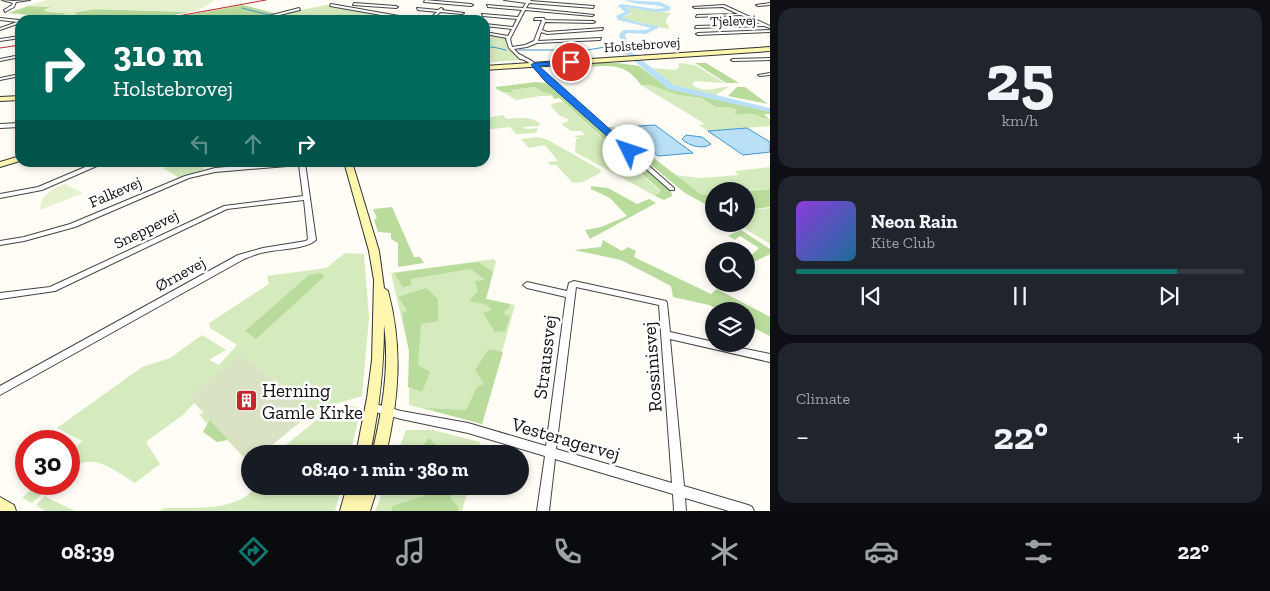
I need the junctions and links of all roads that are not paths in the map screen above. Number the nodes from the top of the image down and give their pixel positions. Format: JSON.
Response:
{"nodes":[{"id":1,"x":4,"y":0,"type":"edge"},
{"id":2,"x":28,"y":0,"type":"edge"},
{"id":3,"x":382,"y":0,"type":"edge"},
{"id":4,"x":506,"y":0,"type":"edge"},
{"id":5,"x":426,"y":1,"type":"dead end"},
{"id":6,"x":528,"y":1,"type":"edge"},
{"id":7,"x":15,"y":2,"type":"junction"},
{"id":8,"x":448,"y":2,"type":"edge"},
{"id":9,"x":354,"y":4,"type":"dead end"},
{"id":10,"x":770,"y":4,"type":"edge"},
{"id":11,"x":331,"y":5,"type":"dead end"},
{"id":12,"x":471,"y":5,"type":"dead end"},
{"id":13,"x":758,"y":5,"type":"dead end"},
{"id":14,"x":374,"y":6,"type":"junction"},
{"id":15,"x":488,"y":6,"type":"dead end"},
{"id":16,"x":396,"y":7,"type":"dead end"},
{"id":17,"x":593,"y":7,"type":"dead end"},
{"id":18,"x":695,"y":7,"type":"dead end"},
{"id":19,"x":299,"y":9,"type":"dead end"},
{"id":20,"x":418,"y":9,"type":"dead end"},
{"id":21,"x":524,"y":9,"type":"junction"},
{"id":22,"x":5,"y":11,"type":"dead end"},
{"id":23,"x":367,"y":11,"type":"junction"},
{"id":24,"x":439,"y":11,"type":"junction"},
{"id":25,"x":462,"y":13,"type":"dead end"},
{"id":26,"x":419,"y":14,"type":"dead end"},
{"id":27,"x":275,"y":15,"type":"edge"},
{"id":28,"x":389,"y":15,"type":"edge"},
{"id":29,"x":426,"y":15,"type":"edge"},
{"id":30,"x":435,"y":15,"type":"edge"},
{"id":31,"x":592,"y":15,"type":"dead end"},
{"id":32,"x":742,"y":15,"type":"junction"},
{"id":33,"x":490,"y":16,"type":"edge"},
{"id":34,"x":697,"y":16,"type":"dead end"},
{"id":35,"x":519,"y":18,"type":"junction"},
{"id":36,"x":535,"y":18,"type":"dead end"},
{"id":37,"x":0,"y":19,"type":"edge"},
{"id":38,"x":15,"y":21,"type":"edge"},
{"id":39,"x":544,"y":22,"type":"junction"},
{"id":40,"x":593,"y":22,"type":"dead end"},
{"id":41,"x":15,"y":24,"type":"edge"},
{"id":42,"x":765,"y":24,"type":"junction"},
{"id":43,"x":490,"y":26,"type":"edge"},
{"id":44,"x":696,"y":27,"type":"dead end"},
{"id":45,"x":770,"y":27,"type":"edge"},
{"id":46,"x":514,"y":28,"type":"junction"},
{"id":47,"x":0,"y":29,"type":"edge"},
{"id":48,"x":602,"y":29,"type":"dead end"},
{"id":49,"x":540,"y":31,"type":"junction"},
{"id":50,"x":770,"y":31,"type":"edge"},
{"id":51,"x":490,"y":33,"type":"edge"},
{"id":52,"x":698,"y":34,"type":"dead end"},
{"id":53,"x":15,"y":37,"type":"edge"},
{"id":54,"x":509,"y":37,"type":"junction"},
{"id":55,"x":600,"y":39,"type":"dead end"},
{"id":56,"x":0,"y":40,"type":"edge"},
{"id":57,"x":536,"y":42,"type":"junction"},
{"id":58,"x":511,"y":48,"type":"junction"},
{"id":59,"x":770,"y":48,"type":"edge"},
{"id":60,"x":15,"y":57,"type":"edge"},
{"id":61,"x":770,"y":59,"type":"edge"},
{"id":62,"x":0,"y":60,"type":"edge"},
{"id":63,"x":733,"y":60,"type":"dead end"},
{"id":64,"x":530,"y":64,"type":"junction"},
{"id":65,"x":490,"y":67,"type":"edge"},
{"id":66,"x":770,"y":74,"type":"edge"},
{"id":67,"x":760,"y":75,"type":"dead end"},
{"id":68,"x":15,"y":76,"type":"edge"},
{"id":69,"x":0,"y":79,"type":"edge"},
{"id":70,"x":15,"y":98,"type":"edge"},
{"id":71,"x":0,"y":99,"type":"edge"},
{"id":72,"x":15,"y":125,"type":"edge"},
{"id":73,"x":0,"y":126,"type":"edge"},
{"id":74,"x":15,"y":160,"type":"edge"},
{"id":75,"x":0,"y":165,"type":"edge"},
{"id":76,"x":91,"y":167,"type":"edge"},
{"id":77,"x":259,"y":167,"type":"edge"},
{"id":78,"x":302,"y":167,"type":"edge"},
{"id":79,"x":349,"y":167,"type":"edge"},
{"id":80,"x":672,"y":189,"type":"dead end"},
{"id":81,"x":0,"y":196,"type":"edge"},
{"id":82,"x":306,"y":198,"type":"junction"},
{"id":83,"x":0,"y":243,"type":"edge"},
{"id":84,"x":379,"y":280,"type":"junction"},
{"id":85,"x":574,"y":284,"type":"joint"},
{"id":86,"x":527,"y":285,"type":"dead end"},
{"id":87,"x":571,"y":295,"type":"junction"},
{"id":88,"x":0,"y":296,"type":"edge"},
{"id":89,"x":667,"y":335,"type":"junction"},
{"id":90,"x":770,"y":358,"type":"edge"},
{"id":91,"x":0,"y":391,"type":"edge"},
{"id":92,"x":372,"y":407,"type":"junction"},
{"id":93,"x":389,"y":412,"type":"junction"},
{"id":94,"x":365,"y":445,"type":"edge"},
{"id":95,"x":381,"y":445,"type":"edge"},
{"id":96,"x":551,"y":453,"type":"junction"},
{"id":97,"x":678,"y":490,"type":"junction"},
{"id":98,"x":352,"y":495,"type":"edge"},
{"id":99,"x":367,"y":495,"type":"edge"},
{"id":100,"x":0,"y":505,"type":"edge"},
{"id":101,"x":8,"y":511,"type":"edge"},
{"id":102,"x":348,"y":511,"type":"edge"},
{"id":103,"x":362,"y":511,"type":"edge"},
{"id":104,"x":543,"y":511,"type":"edge"},
{"id":105,"x":680,"y":511,"type":"edge"},
{"id":106,"x":748,"y":511,"type":"edge"}],
"edges":[{"from":1,"to":7,"type":"street"},
{"from":2,"to":7,"type":"street"},
{"from":3,"to":14,"type":"street"},
{"from":4,"to":6,"type":"street"},
{"from":5,"to":8,"type":"street"},
{"from":6,"to":17,"type":"street"},
{"from":6,"to":21,"type":"street"},
{"from":7,"to":22,"type":"street"},
{"from":8,"to":12,"type":"street"},
{"from":8,"to":24,"type":"street"},
{"from":9,"to":14,"type":"street"},
{"from":10,"to":13,"type":"street"},
{"from":11,"to":23,"type":"street"},
{"from":14,"to":16,"type":"street"},
{"from":14,"to":23,"type":"street"},
{"from":15,"to":21,"type":"street"},
{"from":18,"to":32,"type":"street"},
{"from":19,"to":27,"type":"street"},
{"from":20,"to":24,"type":"street"},
{"from":21,"to":31,"type":"street"},
{"from":21,"to":35,"type":"street"},
{"from":23,"to":28,"type":"street"},
{"from":24,"to":25,"type":"street"},
{"from":24,"to":30,"type":"street"},
{"from":26,"to":29,"type":"street"},
{"from":32,"to":34,"type":"street"},
{"from":32,"to":42,"type":"street"},
{"from":33,"to":35,"type":"street"},
{"from":35,"to":46,"type":"street"},
{"from":36,"to":39,"type":"street"},
{"from":37,"to":38,"type":"street"},
{"from":39,"to":40,"type":"street"},
{"from":39,"to":49,"type":"street"},
{"from":41,"to":47,"type":"street"},
{"from":42,"to":44,"type":"street"},
{"from":42,"to":45,"type":"street"},
{"from":43,"to":46,"type":"street"},
{"from":46,"to":54,"type":"street"},
{"from":48,"to":49,"type":"street"},
{"from":49,"to":57,"type":"street"},
{"from":50,"to":52,"type":"street","name":"Tjelevej"},
{"from":51,"to":54,"type":"street"},
{"from":53,"to":56,"type":"street"},
{"from":54,"to":58,"type":"street"},
{"from":55,"to":57,"type":"street"},
{"from":57,"to":58,"type":"street"},
{"from":58,"to":64,"type":"street"},
{"from":59,"to":64,"type":"street","name":"Holstebrovej"},
{"from":60,"to":62,"type":"street"},
{"from":61,"to":63,"type":"street"},
{"from":64,"to":65,"type":"street","name":"Holstebrovej"},
{"from":64,"to":80,"type":"street"},
{"from":66,"to":67,"type":"street"},
{"from":68,"to":69,"type":"street"},
{"from":70,"to":71,"type":"street"},
{"from":72,"to":73,"type":"street"},
{"from":74,"to":75,"type":"street"},
{"from":76,"to":81,"type":"street"},
{"from":77,"to":83,"type":"street","name":"Falkevej"},
{"from":78,"to":82,"type":"street","name":"Ørnevej"},
{"from":79,"to":84,"type":"street"},
{"from":82,"to":88,"type":"street","name":"Sneppevej"},
{"from":82,"to":91,"type":"street","name":"Ørnevej"},
{"from":84,"to":92,"type":"street"},
{"from":84,"to":93,"type":"street"},
{"from":85,"to":87,"type":"street","name":"Straussvej"},
{"from":85,"to":89,"type":"street","name":"Rossinisvej"},
{"from":86,"to":87,"type":"street","name":"Straussvej"},
{"from":87,"to":96,"type":"street","name":"Straussvej"},
{"from":89,"to":90,"type":"street"},
{"from":89,"to":97,"type":"street","name":"Rossinisvej"},
{"from":92,"to":93,"type":"street","name":"Vesteragervej"},
{"from":92,"to":94,"type":"street"},
{"from":93,"to":95,"type":"street"},
{"from":93,"to":96,"type":"street","name":"Vesteragervej"},
{"from":96,"to":97,"type":"street","name":"Vesteragervej"},
{"from":96,"to":104,"type":"street","name":"Straussvej"},
{"from":97,"to":105,"type":"street","name":"Rossinisvej"},
{"from":97,"to":106,"type":"street","name":"Vesteragervej"},
{"from":98,"to":102,"type":"street"},
{"from":99,"to":103,"type":"street"},
{"from":100,"to":101,"type":"street"}]}
